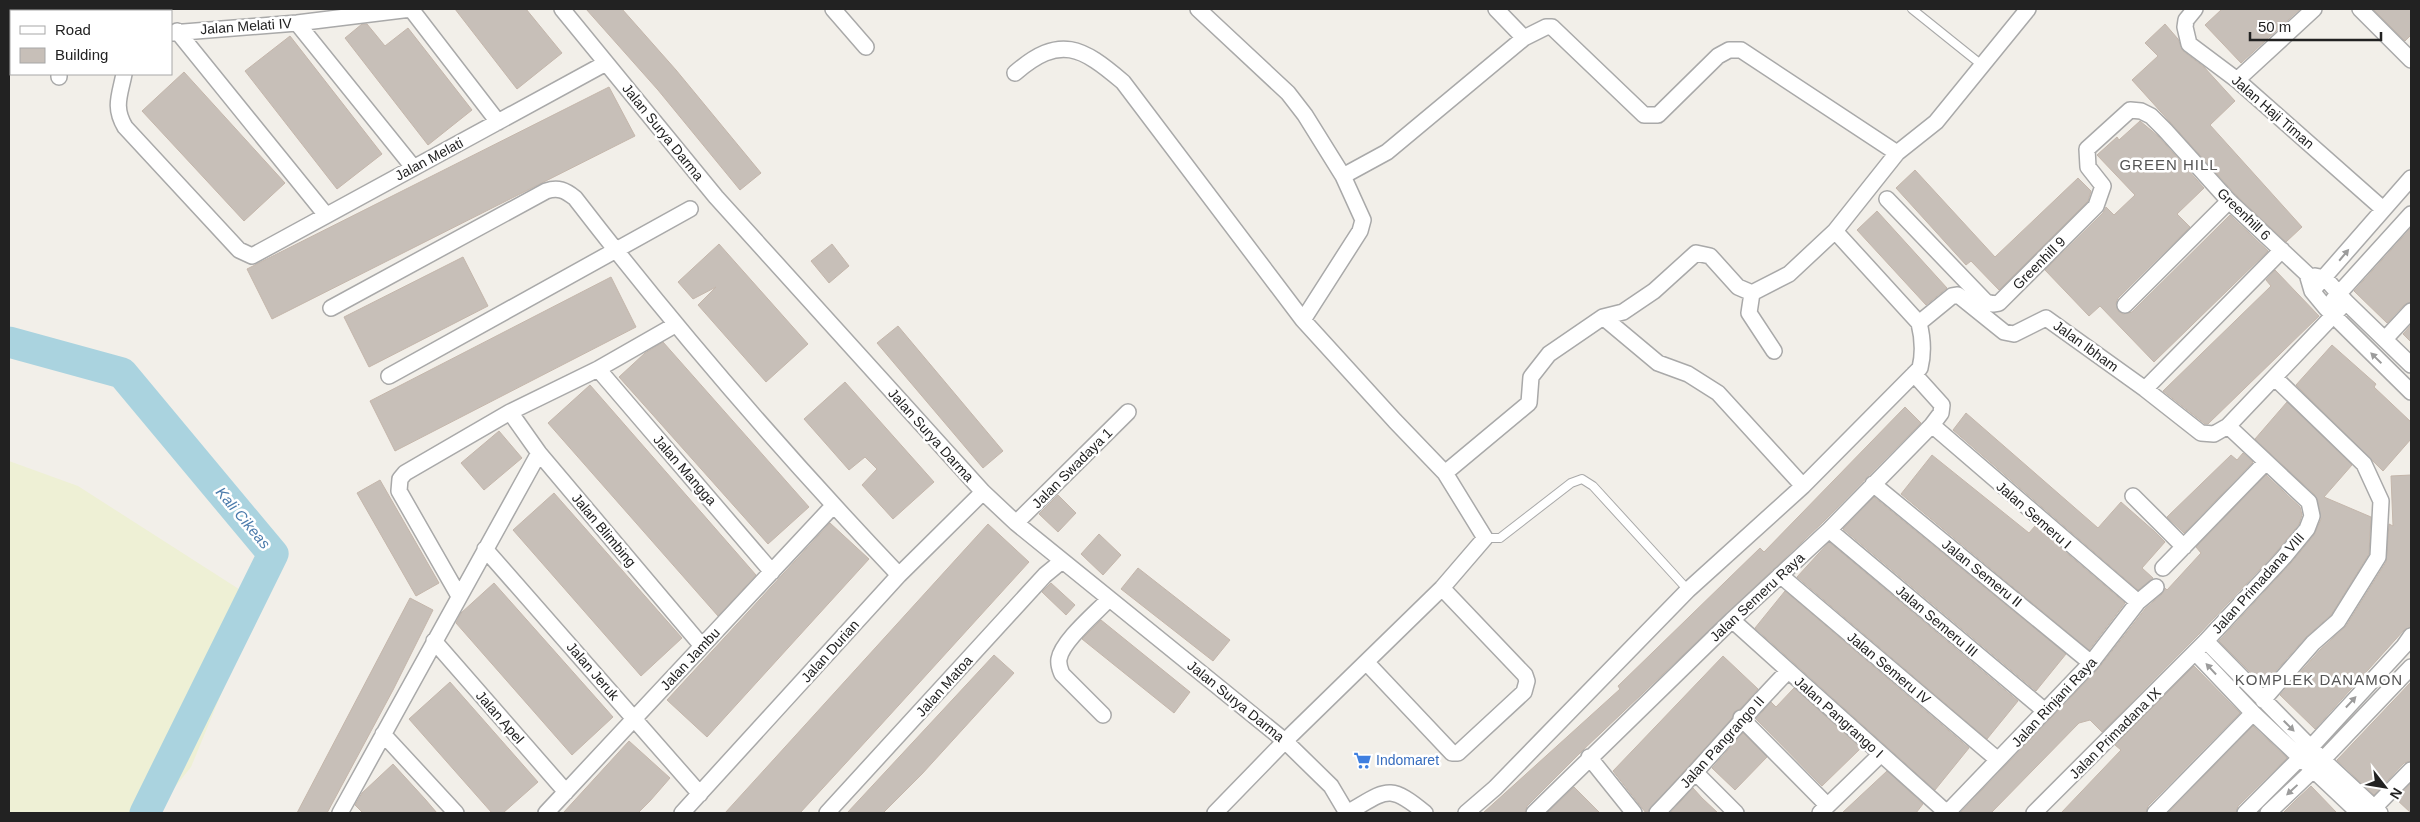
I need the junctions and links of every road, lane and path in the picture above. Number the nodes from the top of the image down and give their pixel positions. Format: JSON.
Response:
{"nodes":[{"id":1,"x":411,"y":9,"type":"edge"},
{"id":2,"x":562,"y":9,"type":"edge"},
{"id":3,"x":834,"y":9,"type":"edge"},
{"id":4,"x":1198,"y":9,"type":"edge"},
{"id":5,"x":1496,"y":9,"type":"edge"},
{"id":6,"x":1912,"y":9,"type":"edge"},
{"id":7,"x":2028,"y":9,"type":"edge"},
{"id":8,"x":2195,"y":9,"type":"edge"},
{"id":9,"x":2314,"y":9,"type":"edge"},
{"id":10,"x":2360,"y":9,"type":"edge"},
{"id":11,"x":297,"y":23,"type":"junction"},
{"id":12,"x":174,"y":32,"type":"edge"},
{"id":13,"x":1524,"y":38,"type":"junction"},
{"id":14,"x":866,"y":47,"type":"dead end"},
{"id":15,"x":2411,"y":60,"type":"edge"},
{"id":16,"x":606,"y":63,"type":"junction"},
{"id":17,"x":1983,"y":66,"type":"junction"},
{"id":18,"x":1015,"y":73,"type":"dead end"},
{"id":19,"x":124,"y":75,"type":"edge"},
{"id":20,"x":2237,"y":80,"type":"junction"},
{"id":21,"x":2141,"y":111,"type":"joint"},
{"id":22,"x":498,"y":122,"type":"junction"},
{"id":23,"x":1897,"y":153,"type":"junction"},
{"id":24,"x":413,"y":167,"type":"junction"},
{"id":25,"x":1343,"y":176,"type":"junction"},
{"id":26,"x":2411,"y":178,"type":"edge"},
{"id":27,"x":1887,"y":199,"type":"dead end"},
{"id":28,"x":2229,"y":201,"type":"junction"},
{"id":29,"x":690,"y":209,"type":"dead end"},
{"id":30,"x":2383,"y":209,"type":"junction"},
{"id":31,"x":2411,"y":214,"type":"edge"},
{"id":32,"x":326,"y":215,"type":"junction"},
{"id":33,"x":1835,"y":231,"type":"junction"},
{"id":34,"x":615,"y":250,"type":"junction"},
{"id":35,"x":2282,"y":250,"type":"junction"},
{"id":36,"x":2307,"y":274,"type":"junction"},
{"id":37,"x":2325,"y":278,"type":"junction"},
{"id":38,"x":2312,"y":292,"type":"junction"},
{"id":39,"x":1752,"y":293,"type":"junction"},
{"id":40,"x":2342,"y":298,"type":"junction"},
{"id":41,"x":2124,"y":305,"type":"dead end"},
{"id":42,"x":331,"y":308,"type":"dead end"},
{"id":43,"x":2411,"y":311,"type":"edge"},
{"id":44,"x":2330,"y":312,"type":"junction"},
{"id":45,"x":1604,"y":317,"type":"junction"},
{"id":46,"x":1303,"y":320,"type":"junction"},
{"id":47,"x":1919,"y":323,"type":"junction"},
{"id":48,"x":675,"y":325,"type":"junction"},
{"id":49,"x":2385,"y":339,"type":"junction"},
{"id":50,"x":1774,"y":352,"type":"dead end"},
{"id":51,"x":2411,"y":365,"type":"edge"},
{"id":52,"x":598,"y":369,"type":"junction"},
{"id":53,"x":1914,"y":374,"type":"junction"},
{"id":54,"x":389,"y":376,"type":"dead end"},
{"id":55,"x":2275,"y":378,"type":"junction"},
{"id":56,"x":2145,"y":389,"type":"junction"},
{"id":57,"x":2411,"y":392,"type":"edge"},
{"id":58,"x":510,"y":412,"type":"junction"},
{"id":59,"x":1128,"y":412,"type":"dead end"},
{"id":60,"x":1932,"y":425,"type":"junction"},
{"id":61,"x":2228,"y":426,"type":"junction"},
{"id":62,"x":539,"y":453,"type":"junction"},
{"id":63,"x":2266,"y":462,"type":"junction"},
{"id":64,"x":1445,"y":473,"type":"junction"},
{"id":65,"x":1873,"y":484,"type":"junction"},
{"id":66,"x":1803,"y":486,"type":"junction"},
{"id":67,"x":983,"y":492,"type":"junction"},
{"id":68,"x":2133,"y":496,"type":"dead end"},
{"id":69,"x":833,"y":506,"type":"junction"},
{"id":70,"x":1016,"y":523,"type":"junction"},
{"id":71,"x":1829,"y":530,"type":"junction"},
{"id":72,"x":1485,"y":538,"type":"junction"},
{"id":73,"x":2184,"y":547,"type":"junction"},
{"id":74,"x":485,"y":549,"type":"junction"},
{"id":75,"x":1062,"y":561,"type":"junction"},
{"id":76,"x":2163,"y":568,"type":"dead end"},
{"id":77,"x":772,"y":572,"type":"junction"},
{"id":78,"x":899,"y":575,"type":"junction"},
{"id":79,"x":1780,"y":575,"type":"junction"},
{"id":80,"x":2156,"y":587,"type":"dead end"},
{"id":81,"x":1442,"y":588,"type":"junction"},
{"id":82,"x":1688,"y":590,"type":"junction"},
{"id":83,"x":459,"y":596,"type":"junction"},
{"id":84,"x":1109,"y":599,"type":"junction"},
{"id":85,"x":2138,"y":602,"type":"junction"},
{"id":86,"x":1732,"y":620,"type":"junction"},
{"id":87,"x":2411,"y":636,"type":"edge"},
{"id":88,"x":434,"y":641,"type":"junction"},
{"id":89,"x":2206,"y":641,"type":"junction"},
{"id":90,"x":702,"y":646,"type":"junction"},
{"id":91,"x":2195,"y":652,"type":"junction"},
{"id":92,"x":1367,"y":663,"type":"junction"},
{"id":93,"x":2091,"y":663,"type":"junction"},
{"id":94,"x":2411,"y":667,"type":"edge"},
{"id":95,"x":1788,"y":671,"type":"junction"},
{"id":96,"x":2263,"y":700,"type":"junction"},
{"id":97,"x":2045,"y":711,"type":"junction"},
{"id":98,"x":2253,"y":713,"type":"junction"},
{"id":99,"x":1103,"y":714,"type":"dead end"},
{"id":100,"x":1741,"y":718,"type":"junction"},
{"id":101,"x":634,"y":719,"type":"junction"},
{"id":102,"x":383,"y":734,"type":"junction"},
{"id":103,"x":1285,"y":741,"type":"junction"},
{"id":104,"x":2311,"y":747,"type":"junction"},
{"id":105,"x":1881,"y":754,"type":"junction"},
{"id":106,"x":1589,"y":757,"type":"junction"},
{"id":107,"x":2299,"y":758,"type":"junction"},
{"id":108,"x":1998,"y":760,"type":"junction"},
{"id":109,"x":2323,"y":760,"type":"junction"},
{"id":110,"x":2411,"y":770,"type":"edge"},
{"id":111,"x":2312,"y":771,"type":"junction"},
{"id":112,"x":1696,"y":773,"type":"junction"},
{"id":113,"x":566,"y":792,"type":"junction"},
{"id":114,"x":700,"y":794,"type":"junction"},
{"id":115,"x":1823,"y":809,"type":"edge"},
{"id":116,"x":2375,"y":811,"type":"edge"},
{"id":117,"x":340,"y":813,"type":"edge"},
{"id":118,"x":456,"y":813,"type":"edge"},
{"id":119,"x":546,"y":813,"type":"edge"},
{"id":120,"x":682,"y":813,"type":"edge"},
{"id":121,"x":828,"y":813,"type":"edge"},
{"id":122,"x":1215,"y":813,"type":"edge"},
{"id":123,"x":1347,"y":813,"type":"edge"},
{"id":124,"x":1425,"y":813,"type":"edge"},
{"id":125,"x":1466,"y":813,"type":"edge"},
{"id":126,"x":1534,"y":813,"type":"edge"},
{"id":127,"x":1634,"y":813,"type":"edge"},
{"id":128,"x":1657,"y":813,"type":"edge"},
{"id":129,"x":1736,"y":813,"type":"edge"},
{"id":130,"x":1947,"y":813,"type":"edge"},
{"id":131,"x":2034,"y":813,"type":"edge"},
{"id":132,"x":2155,"y":813,"type":"edge"},
{"id":133,"x":2245,"y":813,"type":"edge"},
{"id":134,"x":2268,"y":813,"type":"edge"},
{"id":135,"x":2359,"y":813,"type":"edge"}],
"edges":[{"from":1,"to":11,"type":"street","name":"Jalan Melati IV"},
{"from":1,"to":22,"type":"street"},
{"from":2,"to":16,"type":"street","name":"Jalan Surya Darma"},
{"from":3,"to":14,"type":"street"},
{"from":4,"to":25,"type":"street"},
{"from":5,"to":13,"type":"street"},
{"from":6,"to":17,"type":"lane"},
{"from":7,"to":17,"type":"street"},
{"from":8,"to":20,"type":"street","name":"Jalan Haji Timan"},
{"from":9,"to":20,"type":"street"},
{"from":10,"to":15,"type":"street"},
{"from":11,"to":12,"type":"street","name":"Jalan Melati IV"},
{"from":11,"to":24,"type":"street"},
{"from":12,"to":32,"type":"street"},
{"from":13,"to":23,"type":"street"},
{"from":13,"to":25,"type":"street"},
{"from":16,"to":22,"type":"street","name":"Jalan Melati"},
{"from":16,"to":67,"type":"street","name":"Jalan Surya Darma"},
{"from":17,"to":23,"type":"street"},
{"from":18,"to":46,"type":"street"},
{"from":19,"to":32,"type":"street","name":"Jalan Melati"},
{"from":20,"to":30,"type":"street","name":"Jalan Haji Timan"},
{"from":21,"to":27,"type":"street","name":"Greenhill 9"},
{"from":21,"to":28,"type":"street","name":"Greenhill 6"},
{"from":22,"to":24,"type":"street","name":"Jalan Melati"},
{"from":23,"to":33,"type":"street"},
{"from":24,"to":32,"type":"street","name":"Jalan Melati"},
{"from":25,"to":46,"type":"street"},
{"from":26,"to":30,"type":"street"},
{"from":28,"to":35,"type":"street","name":"Greenhill 6"},
{"from":28,"to":41,"type":"street"},
{"from":29,"to":34,"type":"street"},
{"from":37,"to":30,"type":"street","one_way":true},
{"from":31,"to":40,"type":"street"},
{"from":33,"to":39,"type":"street"},
{"from":33,"to":47,"type":"street"},
{"from":34,"to":42,"type":"street"},
{"from":34,"to":48,"type":"street"},
{"from":34,"to":54,"type":"street"},
{"from":35,"to":36,"type":"street","name":"Greenhill 6"},
{"from":35,"to":56,"type":"street"},
{"from":36,"to":37,"type":"street"},
{"from":36,"to":38,"type":"street"},
{"from":37,"to":38,"type":"street"},
{"from":37,"to":40,"type":"street"},
{"from":38,"to":44,"type":"street"},
{"from":39,"to":45,"type":"street"},
{"from":39,"to":50,"type":"street"},
{"from":40,"to":44,"type":"street"},
{"from":40,"to":49,"type":"street"},
{"from":43,"to":49,"type":"street"},
{"from":44,"to":55,"type":"street"},
{"from":57,"to":44,"type":"street","one_way":true},
{"from":45,"to":64,"type":"street"},
{"from":45,"to":66,"type":"street"},
{"from":46,"to":64,"type":"street"},
{"from":47,"to":53,"type":"street"},
{"from":47,"to":56,"type":"street","name":"Jalan Ibham"},
{"from":48,"to":52,"type":"street"},
{"from":48,"to":69,"type":"street"},
{"from":49,"to":51,"type":"street"},
{"from":52,"to":58,"type":"street"},
{"from":52,"to":77,"type":"street","name":"Jalan Mangga"},
{"from":53,"to":60,"type":"street","name":"Jalan Semeru Raya"},
{"from":53,"to":66,"type":"street"},
{"from":55,"to":61,"type":"street"},
{"from":55,"to":96,"type":"street"},
{"from":56,"to":61,"type":"street","name":"Jalan Ibham"},
{"from":58,"to":62,"type":"street","name":"Jalan Blimbing"},
{"from":58,"to":83,"type":"street"},
{"from":59,"to":70,"type":"street","name":"Jalan Swadaya 1"},
{"from":60,"to":65,"type":"street","name":"Jalan Semeru Raya"},
{"from":60,"to":85,"type":"street","name":"Jalan Semeru I"},
{"from":61,"to":63,"type":"street","name":"Jalan Primadana VIII"},
{"from":62,"to":74,"type":"street"},
{"from":62,"to":90,"type":"street","name":"Jalan Blimbing"},
{"from":63,"to":73,"type":"street"},
{"from":63,"to":89,"type":"street","name":"Jalan Primadana VIII"},
{"from":64,"to":72,"type":"street"},
{"from":65,"to":71,"type":"street","name":"Jalan Semeru Raya"},
{"from":65,"to":93,"type":"street","name":"Jalan Semeru II"},
{"from":66,"to":82,"type":"street"},
{"from":67,"to":70,"type":"street","name":"Jalan Surya Darma"},
{"from":67,"to":78,"type":"street","name":"Jalan Durian"},
{"from":68,"to":73,"type":"street"},
{"from":69,"to":77,"type":"street","name":"Jalan Jambu"},
{"from":69,"to":78,"type":"street"},
{"from":70,"to":75,"type":"street","name":"Jalan Surya Darma"},
{"from":71,"to":79,"type":"street","name":"Jalan Semeru Raya"},
{"from":71,"to":97,"type":"street","name":"Jalan Semeru III"},
{"from":72,"to":81,"type":"street"},
{"from":72,"to":82,"type":"lane"},
{"from":73,"to":76,"type":"street"},
{"from":74,"to":83,"type":"street"},
{"from":74,"to":101,"type":"street","name":"Jalan Jeruk"},
{"from":75,"to":84,"type":"street","name":"Jalan Surya Darma"},
{"from":75,"to":121,"type":"street","name":"Jalan Matoa"},
{"from":77,"to":90,"type":"street","name":"Jalan Jambu"},
{"from":78,"to":114,"type":"street","name":"Jalan Durian"},
{"from":79,"to":86,"type":"street","name":"Jalan Semeru Raya"},
{"from":79,"to":108,"type":"street","name":"Jalan Semeru IV"},
{"from":80,"to":85,"type":"street","name":"Jalan Rinjani Raya"},
{"from":81,"to":92,"type":"street"},
{"from":81,"to":92,"type":"street"},
{"from":82,"to":125,"type":"street"},
{"from":83,"to":88,"type":"street"},
{"from":84,"to":99,"type":"street"},
{"from":84,"to":103,"type":"street","name":"Jalan Surya Darma"},
{"from":85,"to":93,"type":"street","name":"Jalan Rinjani Raya"},
{"from":86,"to":95,"type":"street","name":"Jalan Pangrango I"},
{"from":86,"to":106,"type":"street","name":"Jalan Semeru Raya"},
{"from":104,"to":87,"type":"street","one_way":true},
{"from":88,"to":102,"type":"street"},
{"from":88,"to":113,"type":"street","name":"Jalan Apel"},
{"from":89,"to":91,"type":"street","name":"Jalan Primadana VIII"},
{"from":89,"to":96,"type":"street"},
{"from":90,"to":101,"type":"street","name":"Jalan Jambu"},
{"from":98,"to":91,"type":"street","one_way":true},
{"from":91,"to":131,"type":"street","name":"Jalan Primadana IX"},
{"from":92,"to":103,"type":"street"},
{"from":93,"to":97,"type":"street","name":"Jalan Rinjani Raya"},
{"from":94,"to":109,"type":"street"},
{"from":95,"to":100,"type":"street","name":"Jalan Pangrango II"},
{"from":95,"to":105,"type":"street","name":"Jalan Pangrango I"},
{"from":96,"to":104,"type":"street","one_way":true},
{"from":97,"to":108,"type":"street","name":"Jalan Rinjani Raya"},
{"from":98,"to":107,"type":"street"},
{"from":98,"to":132,"type":"street"},
{"from":100,"to":112,"type":"street","name":"Jalan Pangrango II"},
{"from":100,"to":115,"type":"street"},
{"from":101,"to":113,"type":"street","name":"Jalan Jambu"},
{"from":101,"to":114,"type":"street","name":"Jalan Jeruk"},
{"from":102,"to":117,"type":"street"},
{"from":102,"to":118,"type":"street"},
{"from":103,"to":122,"type":"street"},
{"from":103,"to":123,"type":"street","name":"Jalan Surya Darma"},
{"from":104,"to":107,"type":"street"},
{"from":104,"to":109,"type":"street"},
{"from":105,"to":115,"type":"street"},
{"from":105,"to":130,"type":"street","name":"Jalan Pangrango I"},
{"from":106,"to":126,"type":"street","name":"Jalan Semeru Raya"},
{"from":106,"to":127,"type":"street"},
{"from":107,"to":111,"type":"street"},
{"from":107,"to":133,"type":"street"},
{"from":108,"to":130,"type":"street","name":"Jalan Rinjani Raya"},
{"from":109,"to":111,"type":"street"},
{"from":109,"to":116,"type":"street"},
{"from":110,"to":116,"type":"street"},
{"from":111,"to":134,"type":"street","one_way":true},
{"from":111,"to":135,"type":"street"},
{"from":112,"to":128,"type":"street","name":"Jalan Pangrango II"},
{"from":112,"to":129,"type":"street"},
{"from":113,"to":119,"type":"street","name":"Jalan Jambu"},
{"from":114,"to":120,"type":"street","name":"Jalan Durian"},
{"from":123,"to":124,"type":"street"}]}
